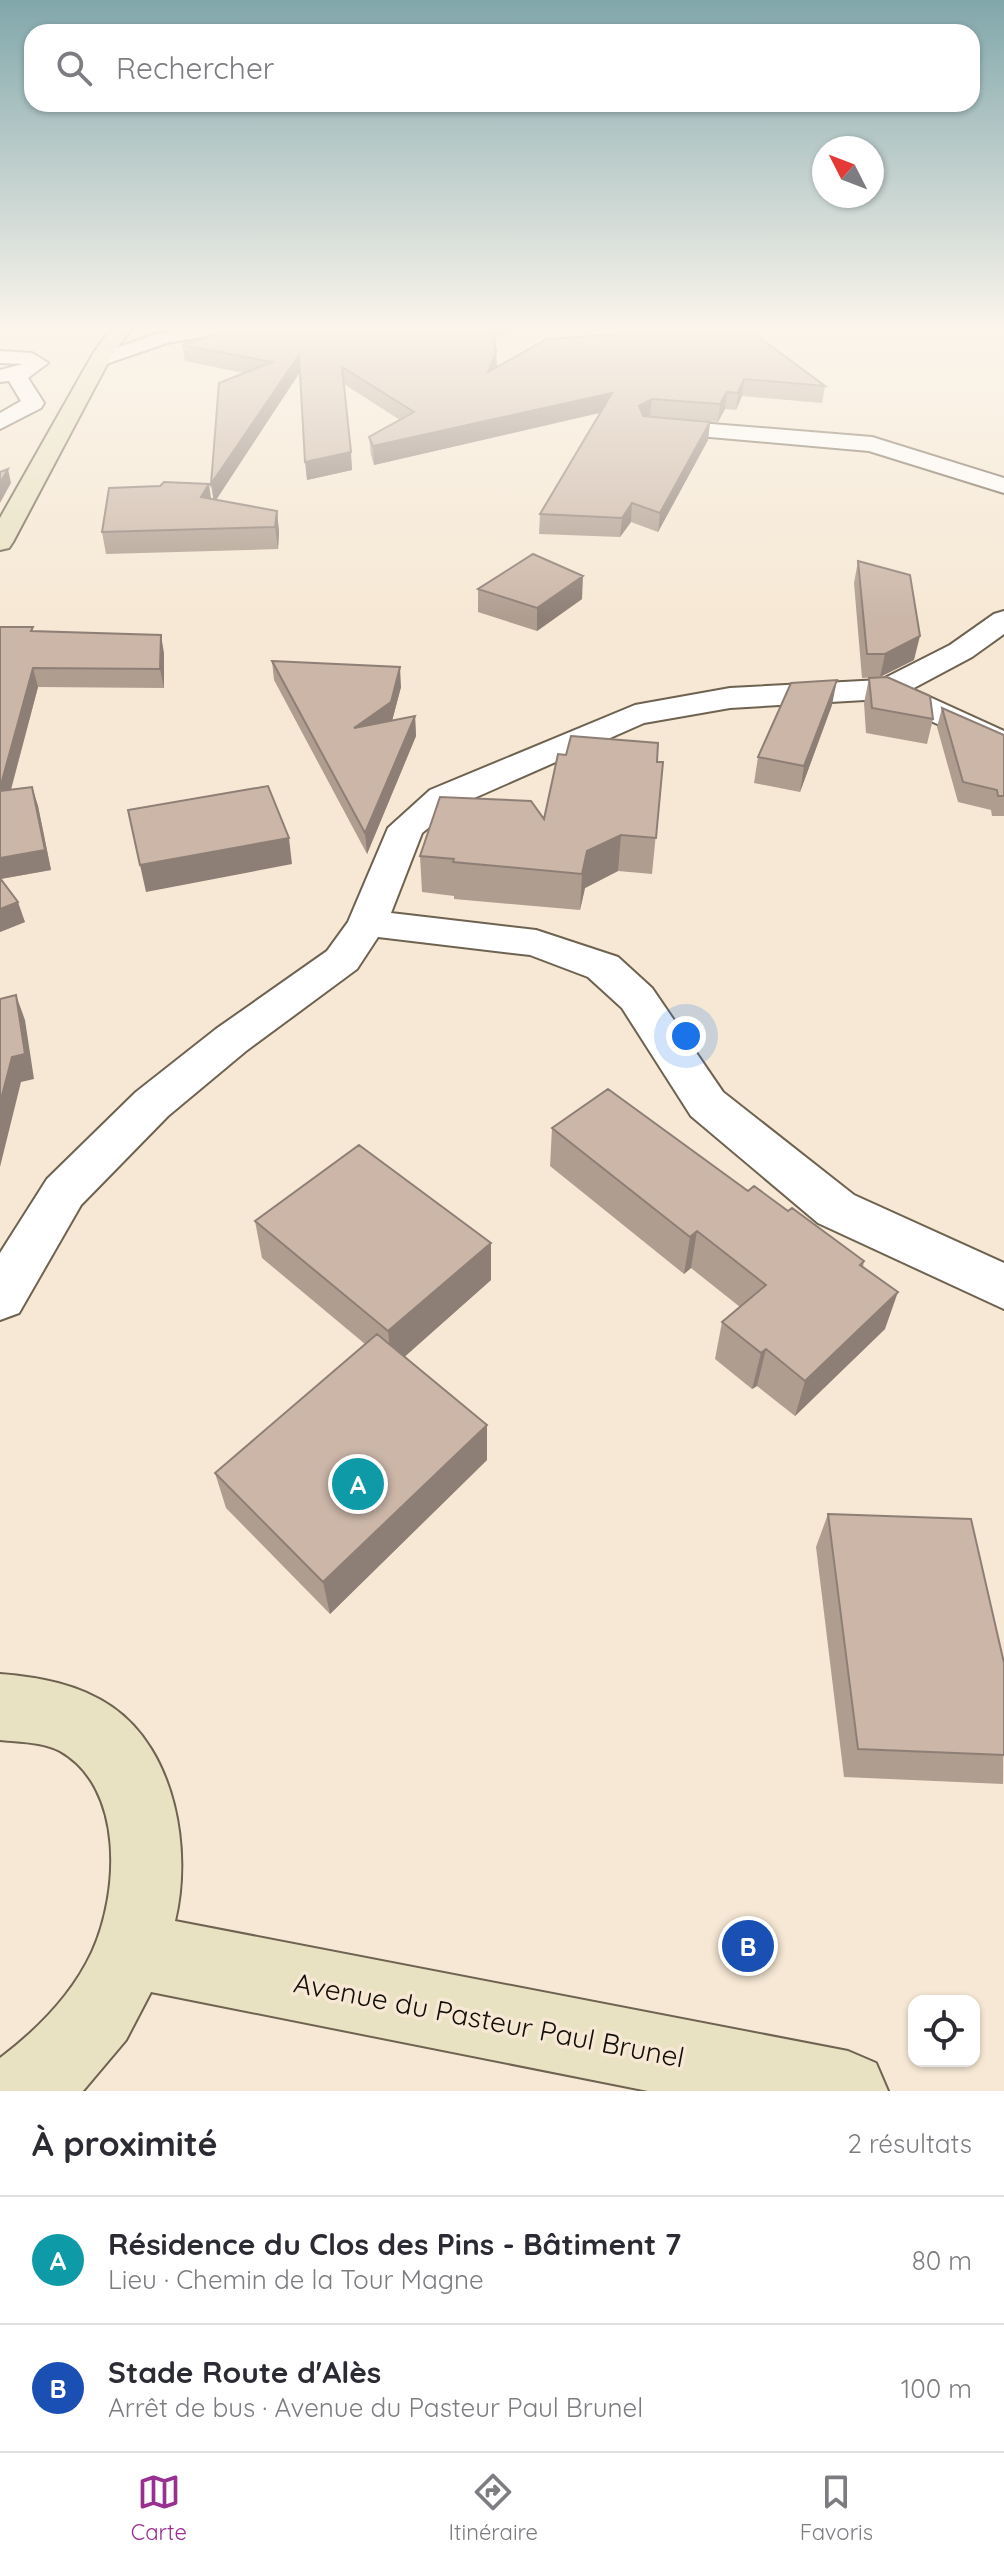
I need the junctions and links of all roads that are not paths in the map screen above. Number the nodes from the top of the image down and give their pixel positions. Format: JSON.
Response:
{"nodes":[{"id":1,"x":66,"y":424,"type":"edge"},
{"id":2,"x":650,"y":426,"type":"edge"},
{"id":3,"x":1004,"y":486,"type":"edge"},
{"id":4,"x":0,"y":542,"type":"edge"},
{"id":5,"x":1004,"y":620,"type":"edge"},
{"id":6,"x":887,"y":689,"type":"junction"},
{"id":7,"x":1004,"y":744,"type":"edge"},
{"id":8,"x":367,"y":923,"type":"junction"},
{"id":9,"x":1004,"y":1287,"type":"edge"},
{"id":10,"x":0,"y":1298,"type":"edge"},
{"id":11,"x":0,"y":1707,"type":"edge"},
{"id":12,"x":131,"y":1950,"type":"junction"},
{"id":13,"x":22,"y":2091,"type":"edge"},
{"id":14,"x":848,"y":2091,"type":"edge"}],
"edges":[{"from":1,"to":4,"type":"main road"},
{"from":2,"to":3,"type":"street"},
{"from":5,"to":6,"type":"street"},
{"from":6,"to":7,"type":"street"},
{"from":6,"to":8,"type":"street"},
{"from":8,"to":9,"type":"street"},
{"from":8,"to":10,"type":"street"},
{"from":11,"to":12,"type":"main road"},
{"from":12,"to":13,"type":"main road"},
{"from":12,"to":14,"type":"main road","name":"Avenue du Pasteur Paul Brunel"}]}
